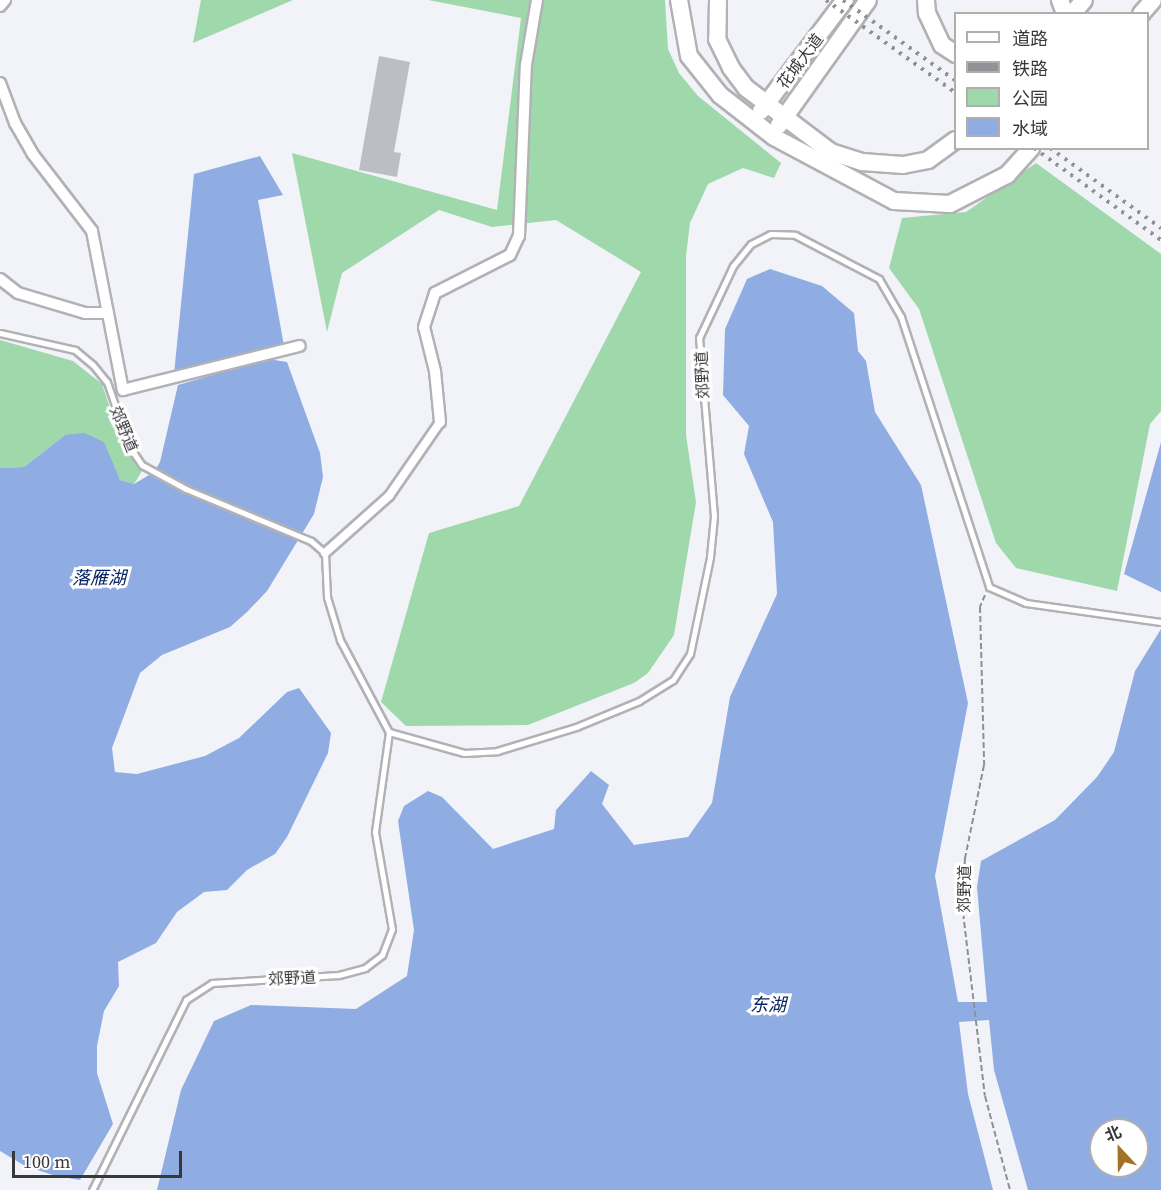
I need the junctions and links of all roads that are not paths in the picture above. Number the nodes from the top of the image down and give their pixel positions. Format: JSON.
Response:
{"nodes":[{"id":1,"x":5,"y":0,"type":"edge"},
{"id":2,"x":537,"y":0,"type":"edge"},
{"id":3,"x":679,"y":0,"type":"edge"},
{"id":4,"x":718,"y":0,"type":"edge"},
{"id":5,"x":845,"y":0,"type":"edge"},
{"id":6,"x":867,"y":0,"type":"edge"},
{"id":7,"x":926,"y":0,"type":"edge"},
{"id":8,"x":1084,"y":0,"type":"edge"},
{"id":9,"x":1153,"y":0,"type":"edge"},
{"id":10,"x":0,"y":6,"type":"edge"},
{"id":11,"x":1074,"y":12,"type":"edge"},
{"id":12,"x":1143,"y":12,"type":"edge"},
{"id":13,"x":954,"y":53,"type":"edge"},
{"id":14,"x":0,"y":83,"type":"edge"},
{"id":15,"x":768,"y":105,"type":"junction"},
{"id":16,"x":784,"y":116,"type":"junction"},
{"id":17,"x":752,"y":120,"type":"junction"},
{"id":18,"x":774,"y":137,"type":"junction"},
{"id":19,"x":954,"y":142,"type":"edge"},
{"id":20,"x":1029,"y":150,"type":"edge"},
{"id":21,"x":0,"y":279,"type":"edge"},
{"id":22,"x":108,"y":312,"type":"junction"},
{"id":23,"x":0,"y":333,"type":"edge"},
{"id":24,"x":300,"y":346,"type":"dead end"},
{"id":25,"x":123,"y":390,"type":"junction"},
{"id":26,"x":111,"y":396,"type":"junction"},
{"id":27,"x":440,"y":422,"type":"joint"},
{"id":28,"x":325,"y":553,"type":"junction"},
{"id":29,"x":1161,"y":622,"type":"edge"},
{"id":30,"x":389,"y":732,"type":"junction"},
{"id":31,"x":92,"y":1190,"type":"edge"}],
"edges":[{"from":1,"to":10,"type":"street"},
{"from":2,"to":27,"type":"street"},
{"from":3,"to":17,"type":"main road"},
{"from":4,"to":15,"type":"main road"},
{"from":5,"to":15,"type":"main road","name":"花城大道"},
{"from":6,"to":16,"type":"main road"},
{"from":7,"to":13,"type":"main road"},
{"from":8,"to":11,"type":"main road"},
{"from":9,"to":12,"type":"main road"},
{"from":14,"to":22,"type":"street"},
{"from":15,"to":16,"type":"main road"},
{"from":15,"to":17,"type":"main road","name":"花城大道"},
{"from":16,"to":18,"type":"main road"},
{"from":16,"to":19,"type":"main road"},
{"from":17,"to":18,"type":"main road"},
{"from":18,"to":20,"type":"main road"},
{"from":21,"to":22,"type":"street"},
{"from":22,"to":25,"type":"street"},
{"from":23,"to":26,"type":"lane","name":"郊野道"},
{"from":24,"to":25,"type":"street"},
{"from":25,"to":26,"type":"lane"},
{"from":26,"to":28,"type":"lane","name":"郊野道"},
{"from":27,"to":28,"type":"street"},
{"from":28,"to":30,"type":"lane"},
{"from":29,"to":30,"type":"lane","name":"郊野道"},
{"from":30,"to":31,"type":"lane","name":"郊野道"}]}
